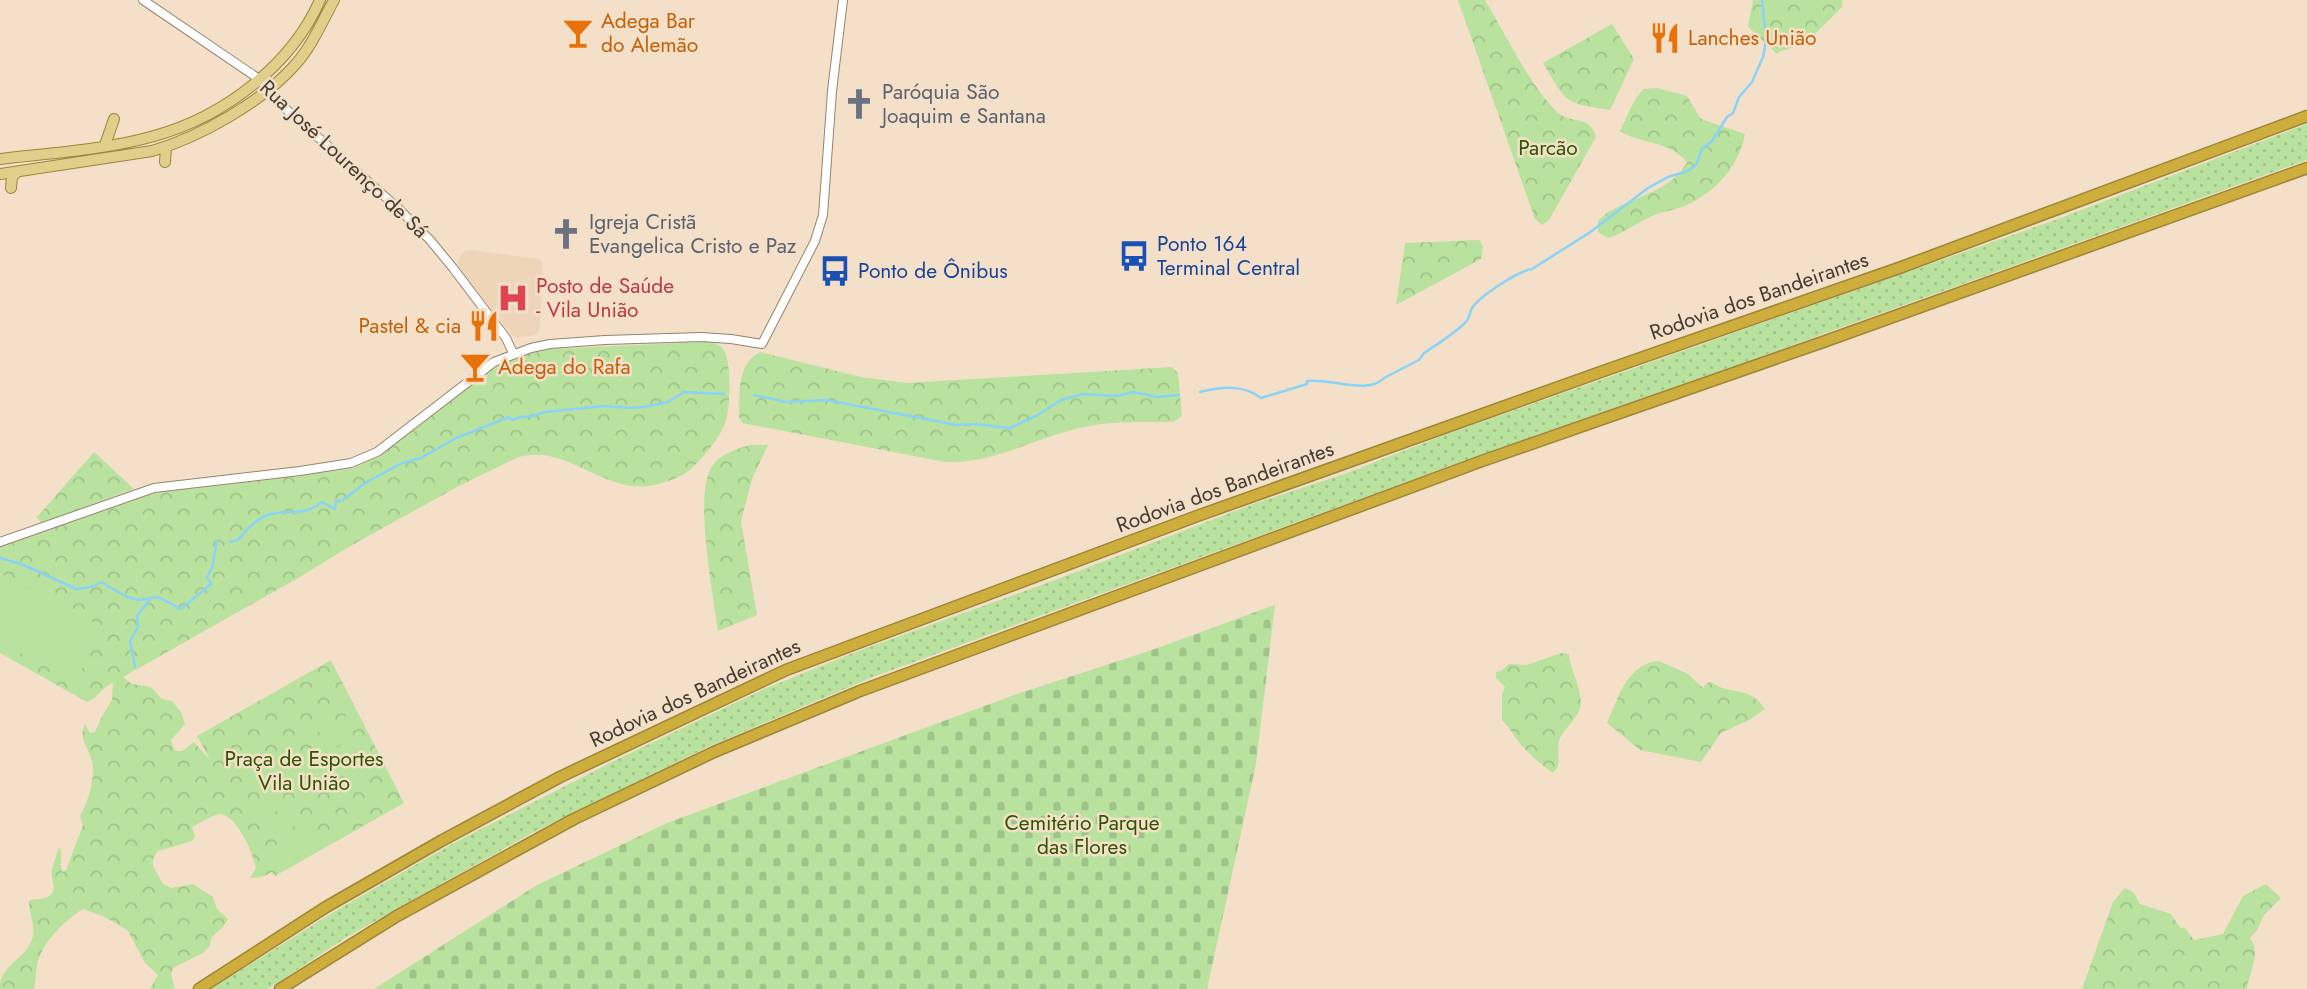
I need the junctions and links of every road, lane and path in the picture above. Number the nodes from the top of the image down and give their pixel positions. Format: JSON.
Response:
{"nodes":[{"id":1,"x":143,"y":0,"type":"edge"},
{"id":2,"x":320,"y":0,"type":"edge"},
{"id":3,"x":334,"y":0,"type":"edge"},
{"id":4,"x":843,"y":0,"type":"edge"},
{"id":5,"x":259,"y":79,"type":"junction"},
{"id":6,"x":269,"y":90,"type":"junction"},
{"id":7,"x":2307,"y":116,"type":"edge"},
{"id":8,"x":114,"y":120,"type":"dead end"},
{"id":9,"x":105,"y":145,"type":"junction"},
{"id":10,"x":166,"y":147,"type":"junction"},
{"id":11,"x":0,"y":159,"type":"edge"},
{"id":12,"x":165,"y":162,"type":"dead end"},
{"id":13,"x":2307,"y":167,"type":"edge"},
{"id":14,"x":17,"y":172,"type":"junction"},
{"id":15,"x":0,"y":174,"type":"edge"},
{"id":16,"x":11,"y":187,"type":"dead end"},
{"id":17,"x":513,"y":353,"type":"junction"},
{"id":18,"x":0,"y":542,"type":"edge"},
{"id":19,"x":199,"y":989,"type":"edge"},
{"id":20,"x":280,"y":989,"type":"edge"}],
"edges":[{"from":1,"to":5,"type":"street","name":"Rua José Lourenço de Sá"},
{"from":2,"to":5,"type":"main road"},
{"from":3,"to":6,"type":"main road"},
{"from":4,"to":17,"type":"street"},
{"from":5,"to":6,"type":"street","name":"Rua José Lourenço de Sá"},
{"from":5,"to":9,"type":"main road"},
{"from":6,"to":10,"type":"main road"},
{"from":6,"to":17,"type":"street","name":"Rua José Lourenço de Sá"},
{"from":7,"to":19,"type":"highway","name":"Rodovia dos Bandeirantes"},
{"from":8,"to":9,"type":"main road"},
{"from":9,"to":11,"type":"main road"},
{"from":10,"to":12,"type":"main road"},
{"from":10,"to":14,"type":"main road"},
{"from":13,"to":20,"type":"highway"},
{"from":14,"to":15,"type":"main road"},
{"from":14,"to":16,"type":"main road"},
{"from":17,"to":18,"type":"street"}]}
